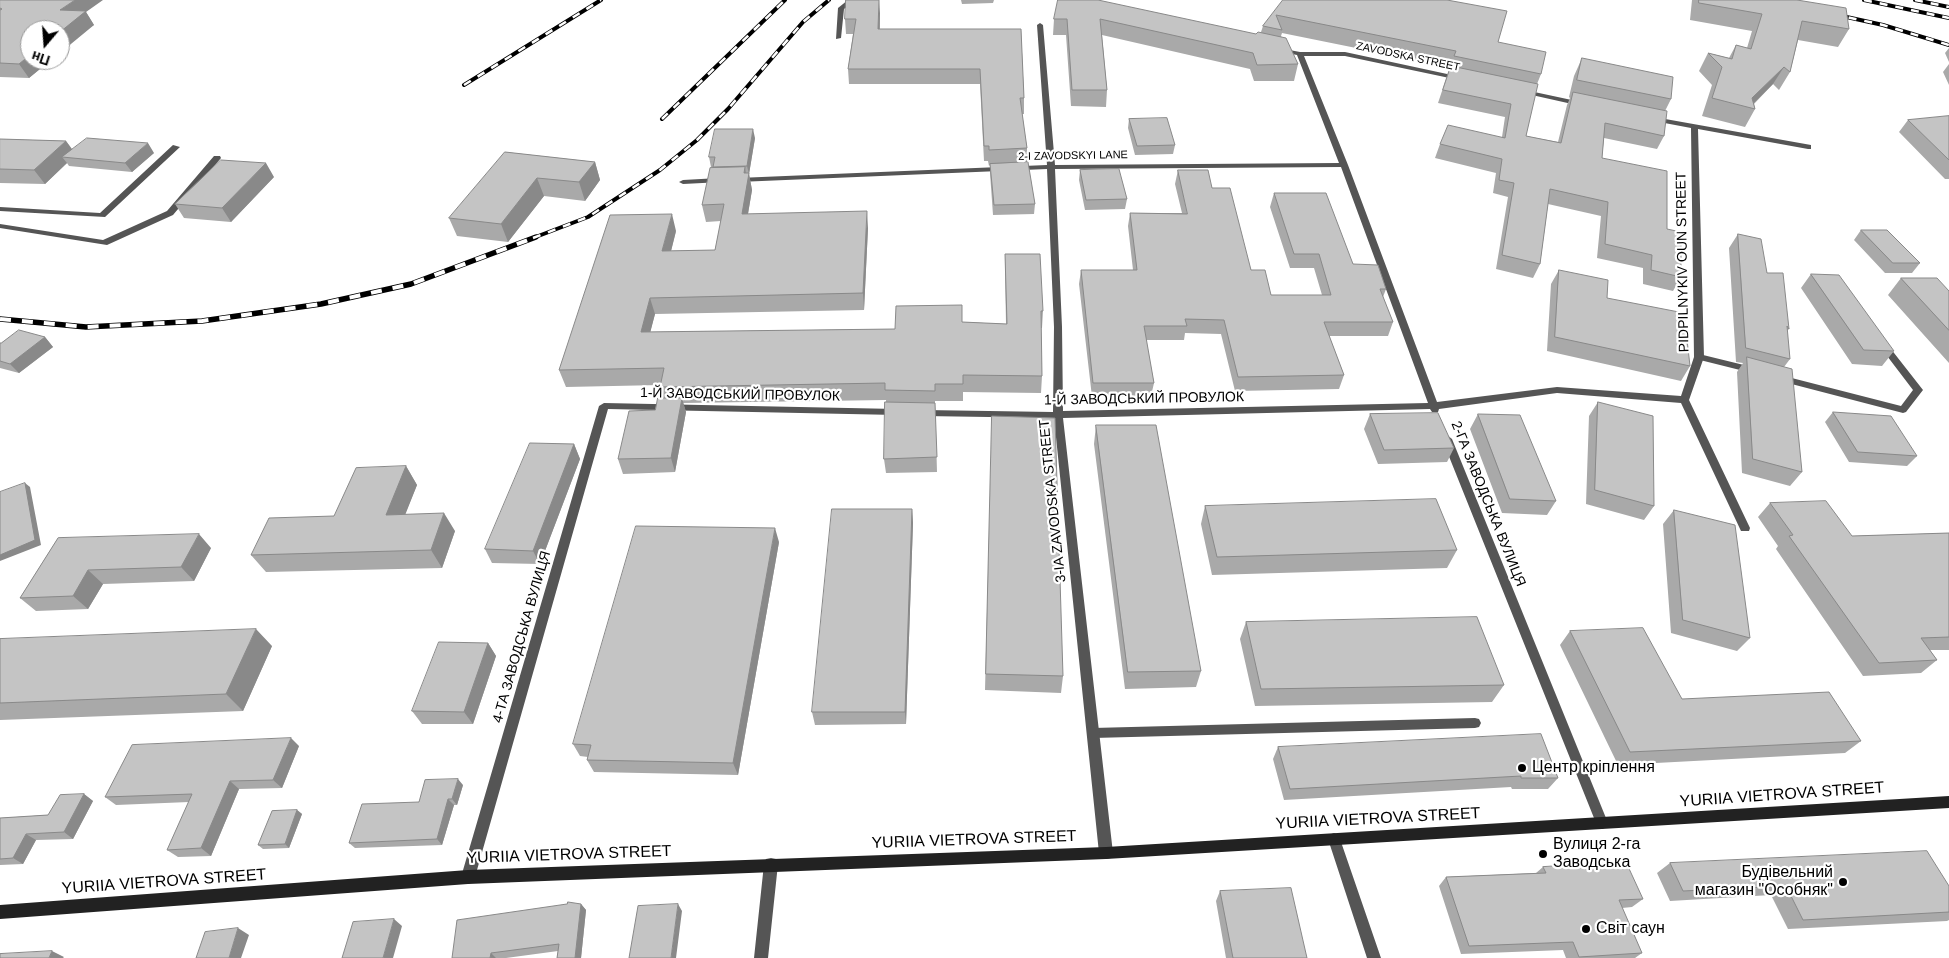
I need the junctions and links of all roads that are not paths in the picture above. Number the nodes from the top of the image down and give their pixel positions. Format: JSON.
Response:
{"nodes":[{"id":1,"x":852,"y":0,"type":"edge"},
{"id":2,"x":1040,"y":25,"type":"dead end"},
{"id":3,"x":838,"y":38,"type":"dead end"},
{"id":4,"x":1272,"y":48,"type":"edge"},
{"id":5,"x":1300,"y":54,"type":"junction"},
{"id":6,"x":1471,"y":81,"type":"edge"},
{"id":7,"x":1520,"y":91,"type":"edge"},
{"id":8,"x":1587,"y":105,"type":"edge"},
{"id":9,"x":1645,"y":118,"type":"edge"},
{"id":10,"x":1694,"y":128,"type":"junction"},
{"id":11,"x":176,"y":146,"type":"dead end"},
{"id":12,"x":1808,"y":147,"type":"dead end"},
{"id":13,"x":217,"y":158,"type":"dead end"},
{"id":14,"x":1344,"y":165,"type":"junction"},
{"id":15,"x":1050,"y":167,"type":"junction"},
{"id":16,"x":683,"y":182,"type":"dead end"},
{"id":17,"x":0,"y":209,"type":"edge"},
{"id":18,"x":0,"y":226,"type":"edge"},
{"id":19,"x":1878,"y":338,"type":"edge"},
{"id":20,"x":1699,"y":357,"type":"junction"},
{"id":21,"x":1684,"y":400,"type":"junction"},
{"id":22,"x":604,"y":406,"type":"joint"},
{"id":23,"x":1434,"y":406,"type":"junction"},
{"id":24,"x":1058,"y":415,"type":"junction"},
{"id":25,"x":1745,"y":528,"type":"dead end"},
{"id":26,"x":1474,"y":723,"type":"dead end"},
{"id":27,"x":1093,"y":732,"type":"junction"},
{"id":28,"x":1949,"y":802,"type":"edge"},
{"id":29,"x":1602,"y":823,"type":"junction"},
{"id":30,"x":1334,"y":840,"type":"junction"},
{"id":31,"x":1106,"y":853,"type":"junction"},
{"id":32,"x":771,"y":864,"type":"junction"},
{"id":33,"x":468,"y":877,"type":"junction"},
{"id":34,"x":0,"y":912,"type":"edge"},
{"id":35,"x":761,"y":958,"type":"edge"},
{"id":36,"x":1374,"y":958,"type":"edge"}],
"edges":[{"from":1,"to":3,"type":"street"},
{"from":2,"to":15,"type":"street","name":"3-IA ZAVODSKA STREET"},
{"from":4,"to":5,"type":"street","name":"ZAVODSKA STREET"},
{"from":5,"to":6,"type":"street","name":"ZAVODSKA STREET"},
{"from":5,"to":14,"type":"street","name":"2-ГА ЗАВОДСЬКА ВУЛИЦЯ"},
{"from":7,"to":8,"type":"street"},
{"from":9,"to":10,"type":"street"},
{"from":10,"to":12,"type":"street"},
{"from":10,"to":20,"type":"street","name":"PIDPILNYKIV OUN STREET"},
{"from":11,"to":17,"type":"street"},
{"from":13,"to":18,"type":"street"},
{"from":14,"to":15,"type":"street","name":"2-I ZAVODSKYI LANE"},
{"from":14,"to":23,"type":"street","name":"2-ГА ЗАВОДСЬКА ВУЛИЦЯ"},
{"from":15,"to":16,"type":"street","name":"2-I ZAVODSKYI LANE"},
{"from":15,"to":24,"type":"street","name":"3-IA ZAVODSKA STREET"},
{"from":19,"to":20,"type":"street"},
{"from":20,"to":21,"type":"street","name":"PIDPILNYKIV OUN STREET"},
{"from":21,"to":23,"type":"street","name":"1-Й ЗАВОДСЬКИЙ ПРОВУЛОК"},
{"from":21,"to":25,"type":"street"},
{"from":22,"to":24,"type":"street","name":"1-Й ЗАВОДСЬКИЙ ПРОВУЛОК"},
{"from":22,"to":33,"type":"street","name":"4-ТА ЗАВОДСЬКА ВУЛИЦЯ"},
{"from":23,"to":24,"type":"street","name":"1-Й ЗАВОДСЬКИЙ ПРОВУЛОК"},
{"from":23,"to":29,"type":"street","name":"2-ГА ЗАВОДСЬКА ВУЛИЦЯ"},
{"from":24,"to":27,"type":"street","name":"3-IA ZAVODSKA STREET"},
{"from":26,"to":27,"type":"street"},
{"from":27,"to":31,"type":"street","name":"3-IA ZAVODSKA STREET"},
{"from":28,"to":29,"type":"street","name":"YURIIA VIETROVA STREET"},
{"from":29,"to":30,"type":"street","name":"YURIIA VIETROVA STREET"},
{"from":30,"to":31,"type":"street","name":"YURIIA VIETROVA STREET"},
{"from":30,"to":36,"type":"street"},
{"from":31,"to":32,"type":"street","name":"YURIIA VIETROVA STREET"},
{"from":32,"to":33,"type":"street","name":"YURIIA VIETROVA STREET"},
{"from":32,"to":35,"type":"street"},
{"from":33,"to":34,"type":"street","name":"YURIIA VIETROVA STREET"}]}
